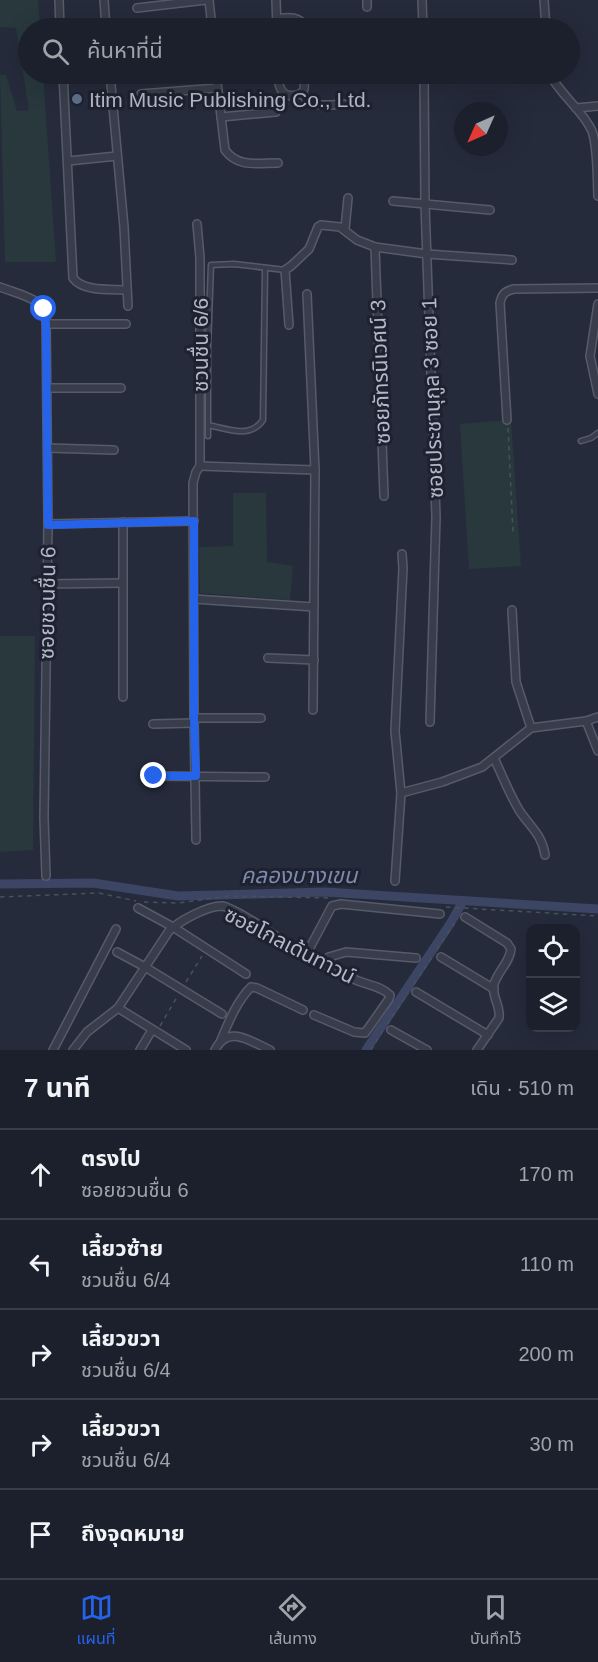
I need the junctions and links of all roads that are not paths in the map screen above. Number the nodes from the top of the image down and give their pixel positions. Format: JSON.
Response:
{"nodes":[{"id":1,"x":59,"y":0,"type":"edge"},
{"id":2,"x":104,"y":0,"type":"edge"},
{"id":3,"x":208,"y":0,"type":"edge"},
{"id":4,"x":276,"y":0,"type":"edge"},
{"id":5,"x":423,"y":0,"type":"edge"},
{"id":6,"x":544,"y":0,"type":"edge"},
{"id":7,"x":137,"y":8,"type":"dead end"},
{"id":8,"x":60,"y":18,"type":"edge"},
{"id":9,"x":105,"y":18,"type":"edge"},
{"id":10,"x":211,"y":18,"type":"edge"},
{"id":11,"x":277,"y":18,"type":"edge"},
{"id":12,"x":423,"y":18,"type":"edge"},
{"id":13,"x":545,"y":18,"type":"edge"},
{"id":14,"x":64,"y":84,"type":"edge"},
{"id":15,"x":111,"y":84,"type":"edge"},
{"id":16,"x":217,"y":84,"type":"edge"},
{"id":17,"x":279,"y":84,"type":"edge"},
{"id":18,"x":304,"y":84,"type":"edge"},
{"id":19,"x":424,"y":84,"type":"edge"},
{"id":20,"x":555,"y":84,"type":"edge"},
{"id":21,"x":217,"y":88,"type":"junction"},
{"id":22,"x":302,"y":93,"type":"junction"},
{"id":23,"x":141,"y":94,"type":"dead end"},
{"id":24,"x":344,"y":104,"type":"dead end"},
{"id":25,"x":598,"y":106,"type":"edge"},
{"id":26,"x":576,"y":108,"type":"junction"},
{"id":27,"x":276,"y":112,"type":"dead end"},
{"id":28,"x":221,"y":117,"type":"junction"},
{"id":29,"x":117,"y":156,"type":"junction"},
{"id":30,"x":69,"y":161,"type":"junction"},
{"id":31,"x":278,"y":163,"type":"dead end"},
{"id":32,"x":598,"y":196,"type":"edge"},
{"id":33,"x":348,"y":198,"type":"dead end"},
{"id":34,"x":393,"y":201,"type":"dead end"},
{"id":35,"x":425,"y":204,"type":"junction"},
{"id":36,"x":490,"y":210,"type":"dead end"},
{"id":37,"x":197,"y":224,"type":"dead end"},
{"id":38,"x":345,"y":229,"type":"junction"},
{"id":39,"x":375,"y":247,"type":"junction"},
{"id":40,"x":427,"y":254,"type":"junction"},
{"id":41,"x":512,"y":260,"type":"dead end"},
{"id":42,"x":265,"y":268,"type":"junction"},
{"id":43,"x":285,"y":270,"type":"junction"},
{"id":44,"x":0,"y":287,"type":"edge"},
{"id":45,"x":598,"y":288,"type":"edge"},
{"id":46,"x":128,"y":290,"type":"junction"},
{"id":47,"x":307,"y":294,"type":"dead end"},
{"id":48,"x":598,"y":304,"type":"edge"},
{"id":49,"x":128,"y":306,"type":"dead end"},
{"id":50,"x":46,"y":324,"type":"junction"},
{"id":51,"x":126,"y":324,"type":"dead end"},
{"id":52,"x":289,"y":325,"type":"dead end"},
{"id":53,"x":47,"y":388,"type":"junction"},
{"id":54,"x":121,"y":388,"type":"dead end"},
{"id":55,"x":598,"y":394,"type":"edge"},
{"id":56,"x":507,"y":420,"type":"road end"},
{"id":57,"x":208,"y":425,"type":"junction"},
{"id":58,"x":598,"y":433,"type":"edge"},
{"id":59,"x":208,"y":436,"type":"dead end"},
{"id":60,"x":591,"y":438,"type":"junction"},
{"id":61,"x":581,"y":441,"type":"dead end"},
{"id":62,"x":598,"y":443,"type":"edge"},
{"id":63,"x":48,"y":448,"type":"junction"},
{"id":64,"x":114,"y":450,"type":"dead end"},
{"id":65,"x":200,"y":466,"type":"junction"},
{"id":66,"x":315,"y":470,"type":"junction"},
{"id":67,"x":384,"y":496,"type":"dead end"},
{"id":68,"x":194,"y":521,"type":"junction"},
{"id":69,"x":123,"y":522,"type":"junction"},
{"id":70,"x":48,"y":525,"type":"junction"},
{"id":71,"x":402,"y":554,"type":"dead end"},
{"id":72,"x":122,"y":583,"type":"junction"},
{"id":73,"x":47,"y":584,"type":"junction"},
{"id":74,"x":194,"y":599,"type":"junction"},
{"id":75,"x":314,"y":607,"type":"junction"},
{"id":76,"x":512,"y":610,"type":"dead end"},
{"id":77,"x":268,"y":657,"type":"dead end"},
{"id":78,"x":314,"y":660,"type":"junction"},
{"id":79,"x":123,"y":697,"type":"dead end"},
{"id":80,"x":313,"y":710,"type":"dead end"},
{"id":81,"x":598,"y":717,"type":"edge"},
{"id":82,"x":261,"y":718,"type":"dead end"},
{"id":83,"x":194,"y":720,"type":"junction"},
{"id":84,"x":586,"y":721,"type":"junction"},
{"id":85,"x":430,"y":722,"type":"dead end"},
{"id":86,"x":153,"y":724,"type":"dead end"},
{"id":87,"x":531,"y":728,"type":"junction"},
{"id":88,"x":598,"y":751,"type":"edge"},
{"id":89,"x":494,"y":758,"type":"junction"},
{"id":90,"x":154,"y":776,"type":"dead end"},
{"id":91,"x":196,"y":776,"type":"junction"},
{"id":92,"x":265,"y":777,"type":"dead end"},
{"id":93,"x":401,"y":793,"type":"junction"},
{"id":94,"x":196,"y":840,"type":"dead end"},
{"id":95,"x":545,"y":855,"type":"dead end"},
{"id":96,"x":46,"y":876,"type":"dead end"},
{"id":97,"x":395,"y":881,"type":"dead end"},
{"id":98,"x":138,"y":908,"type":"dead end"},
{"id":99,"x":440,"y":914,"type":"dead end"},
{"id":100,"x":461,"y":918,"type":"road end"},
{"id":101,"x":173,"y":927,"type":"junction"},
{"id":102,"x":116,"y":929,"type":"dead end"},
{"id":103,"x":117,"y":952,"type":"dead end"},
{"id":104,"x":306,"y":955,"type":"junction"},
{"id":105,"x":441,"y":957,"type":"dead end"},
{"id":106,"x":416,"y":958,"type":"dead end"},
{"id":107,"x":321,"y":962,"type":"junction"},
{"id":108,"x":146,"y":967,"type":"junction"},
{"id":109,"x":246,"y":974,"type":"dead end"},
{"id":110,"x":494,"y":988,"type":"junction"},
{"id":111,"x":416,"y":992,"type":"dead end"},
{"id":112,"x":118,"y":1008,"type":"junction"},
{"id":113,"x":303,"y":1010,"type":"dead end"},
{"id":114,"x":222,"y":1014,"type":"dead end"},
{"id":115,"x":314,"y":1015,"type":"dead end"},
{"id":116,"x":152,"y":1030,"type":"junction"},
{"id":117,"x":391,"y":1030,"type":"dead end"},
{"id":118,"x":488,"y":1035,"type":"junction"},
{"id":119,"x":221,"y":1040,"type":"junction"},
{"id":120,"x":53,"y":1050,"type":"edge"},
{"id":121,"x":73,"y":1050,"type":"edge"},
{"id":122,"x":140,"y":1050,"type":"edge"},
{"id":123,"x":186,"y":1050,"type":"edge"},
{"id":124,"x":215,"y":1050,"type":"edge"},
{"id":125,"x":270,"y":1050,"type":"edge"},
{"id":126,"x":427,"y":1050,"type":"edge"},
{"id":127,"x":477,"y":1050,"type":"edge"}],
"edges":[{"from":1,"to":8,"type":"street"},
{"from":2,"to":9,"type":"street"},
{"from":3,"to":7,"type":"street"},
{"from":3,"to":10,"type":"street"},
{"from":4,"to":11,"type":"street"},
{"from":5,"to":12,"type":"street"},
{"from":6,"to":13,"type":"street"},
{"from":14,"to":30,"type":"street"},
{"from":15,"to":29,"type":"street"},
{"from":16,"to":21,"type":"street"},
{"from":17,"to":22,"type":"street"},
{"from":18,"to":22,"type":"street"},
{"from":19,"to":35,"type":"street","name":"ซอยประชานุกูล 3 ซอย 1"},
{"from":20,"to":26,"type":"street"},
{"from":21,"to":23,"type":"street"},
{"from":21,"to":28,"type":"street"},
{"from":22,"to":24,"type":"street"},
{"from":25,"to":26,"type":"street"},
{"from":26,"to":32,"type":"street"},
{"from":27,"to":28,"type":"street"},
{"from":28,"to":31,"type":"street"},
{"from":29,"to":30,"type":"street"},
{"from":29,"to":46,"type":"street"},
{"from":30,"to":46,"type":"street"},
{"from":33,"to":38,"type":"street"},
{"from":34,"to":35,"type":"street"},
{"from":35,"to":36,"type":"street"},
{"from":35,"to":40,"type":"street","name":"ซอยประชานุกูล 3 ซอย 1"},
{"from":37,"to":65,"type":"street","name":"ชวนชื่น 6/6"},
{"from":38,"to":39,"type":"street"},
{"from":38,"to":43,"type":"street"},
{"from":39,"to":40,"type":"street"},
{"from":39,"to":67,"type":"street","name":"ซอยภัทรนิเวศน์ 3"},
{"from":40,"to":41,"type":"street"},
{"from":40,"to":85,"type":"street","name":"ซอยประชานุกูล 3 ซอย 1"},
{"from":42,"to":43,"type":"lane"},
{"from":42,"to":57,"type":"lane"},
{"from":42,"to":57,"type":"lane"},
{"from":43,"to":52,"type":"street"},
{"from":44,"to":50,"type":"street","name":"ซอยชวนชื่น 6"},
{"from":45,"to":56,"type":"street"},
{"from":46,"to":49,"type":"street"},
{"from":47,"to":66,"type":"street"},
{"from":48,"to":55,"type":"street"},
{"from":50,"to":51,"type":"street"},
{"from":50,"to":53,"type":"street","name":"ซอยชวนชื่น 6"},
{"from":53,"to":54,"type":"street"},
{"from":53,"to":63,"type":"street","name":"ซอยชวนชื่น 6"},
{"from":57,"to":59,"type":"lane"},
{"from":58,"to":60,"type":"lane"},
{"from":60,"to":61,"type":"lane"},
{"from":60,"to":62,"type":"lane"},
{"from":63,"to":64,"type":"street"},
{"from":63,"to":70,"type":"street","name":"ซอยชวนชื่น 6"},
{"from":65,"to":66,"type":"street"},
{"from":65,"to":68,"type":"street","name":"ชวนชื่น 6/6"},
{"from":66,"to":75,"type":"street"},
{"from":68,"to":69,"type":"street"},
{"from":68,"to":74,"type":"street","name":"ชวนชื่น 6/6"},
{"from":69,"to":70,"type":"street"},
{"from":69,"to":72,"type":"street"},
{"from":70,"to":73,"type":"street","name":"ซอยชวนชื่น 6"},
{"from":71,"to":93,"type":"street"},
{"from":72,"to":73,"type":"street"},
{"from":72,"to":79,"type":"street"},
{"from":73,"to":96,"type":"street","name":"ซอยชวนชื่น 6"},
{"from":74,"to":75,"type":"street"},
{"from":74,"to":83,"type":"street","name":"ชวนชื่น 6/6"},
{"from":75,"to":78,"type":"street"},
{"from":76,"to":87,"type":"street"},
{"from":77,"to":78,"type":"street"},
{"from":78,"to":80,"type":"street"},
{"from":81,"to":84,"type":"street"},
{"from":82,"to":83,"type":"street"},
{"from":83,"to":86,"type":"street"},
{"from":83,"to":91,"type":"street","name":"ชวนชื่น 6/6"},
{"from":84,"to":87,"type":"street"},
{"from":84,"to":88,"type":"street"},
{"from":87,"to":89,"type":"street"},
{"from":89,"to":93,"type":"street"},
{"from":89,"to":95,"type":"street"},
{"from":90,"to":91,"type":"street"},
{"from":91,"to":92,"type":"street"},
{"from":91,"to":94,"type":"street","name":"ชวนชื่น 6/6"},
{"from":93,"to":97,"type":"street"},
{"from":98,"to":101,"type":"street"},
{"from":99,"to":104,"type":"street"},
{"from":100,"to":110,"type":"street"},
{"from":101,"to":104,"type":"street","name":"ซอยโกลเด้นทาวน์"},
{"from":101,"to":108,"type":"street","name":"ซอยโกลเด้นทาวน์"},
{"from":101,"to":109,"type":"street"},
{"from":102,"to":120,"type":"street"},
{"from":103,"to":108,"type":"street"},
{"from":104,"to":107,"type":"street","name":"ซอยโกลเด้นทาวน์"},
{"from":105,"to":110,"type":"street"},
{"from":106,"to":107,"type":"street"},
{"from":107,"to":115,"type":"street","name":"ซอยโกลเด้นทาวน์"},
{"from":108,"to":112,"type":"street","name":"ซอยโกลเด้นทาวน์"},
{"from":108,"to":114,"type":"street"},
{"from":110,"to":118,"type":"street"},
{"from":111,"to":118,"type":"street"},
{"from":112,"to":116,"type":"street"},
{"from":112,"to":121,"type":"street","name":"ซอยโกลเด้นทาวน์"},
{"from":113,"to":119,"type":"street"},
{"from":116,"to":122,"type":"street"},
{"from":116,"to":123,"type":"street"},
{"from":117,"to":126,"type":"street"},
{"from":118,"to":127,"type":"street"},
{"from":119,"to":124,"type":"street"},
{"from":119,"to":125,"type":"street"}]}
